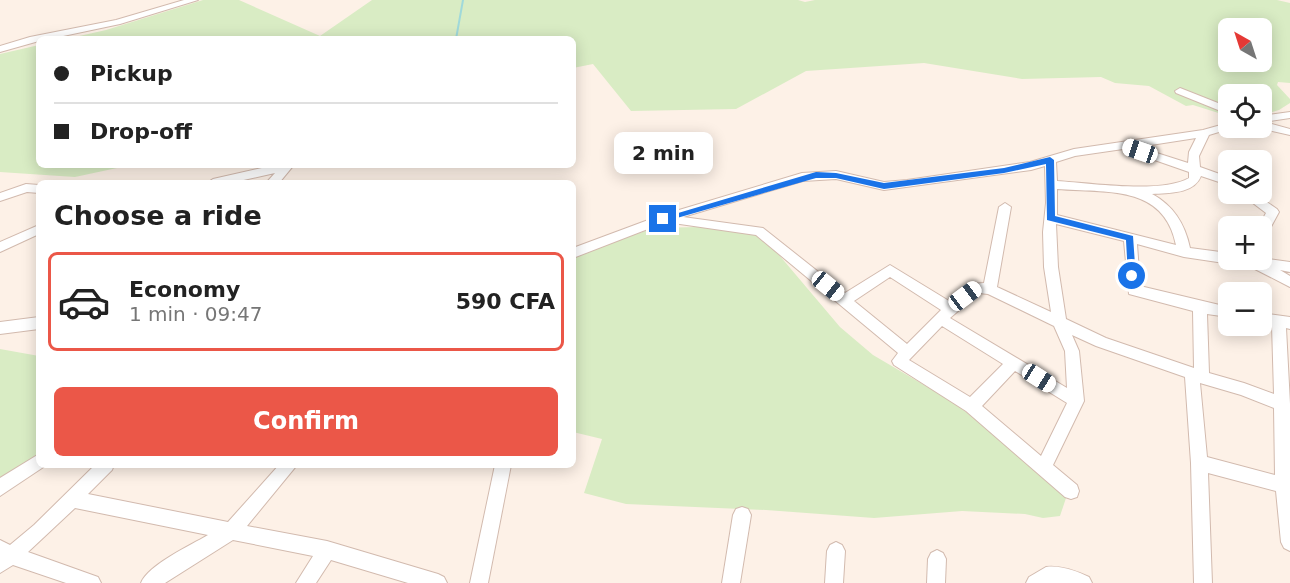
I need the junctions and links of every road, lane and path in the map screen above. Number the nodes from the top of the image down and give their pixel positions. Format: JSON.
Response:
{"nodes":[{"id":1,"x":194,"y":0,"type":"edge"},
{"id":2,"x":51,"y":36,"type":"edge"},
{"id":3,"x":36,"y":39,"type":"edge"},
{"id":4,"x":0,"y":49,"type":"edge"},
{"id":5,"x":1180,"y":91,"type":"dead end"},
{"id":6,"x":1218,"y":107,"type":"edge"},
{"id":7,"x":1290,"y":115,"type":"edge"},
{"id":8,"x":1272,"y":117,"type":"edge"},
{"id":9,"x":1272,"y":128,"type":"edge"},
{"id":10,"x":1218,"y":129,"type":"edge"},
{"id":11,"x":1290,"y":132,"type":"edge"},
{"id":12,"x":1204,"y":133,"type":"junction"},
{"id":13,"x":1122,"y":145,"type":"junction"},
{"id":14,"x":1050,"y":160,"type":"junction"},
{"id":15,"x":278,"y":168,"type":"edge"},
{"id":16,"x":285,"y":168,"type":"edge"},
{"id":17,"x":1195,"y":170,"type":"junction"},
{"id":18,"x":1218,"y":178,"type":"edge"},
{"id":19,"x":226,"y":180,"type":"edge"},
{"id":20,"x":275,"y":180,"type":"edge"},
{"id":21,"x":1052,"y":185,"type":"junction"},
{"id":22,"x":36,"y":189,"type":"edge"},
{"id":23,"x":1128,"y":190,"type":"junction"},
{"id":24,"x":0,"y":197,"type":"edge"},
{"id":25,"x":1261,"y":204,"type":"edge"},
{"id":26,"x":1005,"y":207,"type":"dead end"},
{"id":27,"x":1271,"y":216,"type":"edge"},
{"id":28,"x":1050,"y":218,"type":"junction"},
{"id":29,"x":663,"y":219,"type":"junction"},
{"id":30,"x":36,"y":230,"type":"edge"},
{"id":31,"x":1130,"y":238,"type":"junction"},
{"id":32,"x":0,"y":247,"type":"edge"},
{"id":33,"x":576,"y":252,"type":"edge"},
{"id":34,"x":1184,"y":252,"type":"junction"},
{"id":35,"x":1218,"y":257,"type":"edge"},
{"id":36,"x":1272,"y":264,"type":"edge"},
{"id":37,"x":1290,"y":267,"type":"edge"},
{"id":38,"x":1266,"y":270,"type":"edge"},
{"id":39,"x":1290,"y":282,"type":"edge"},
{"id":40,"x":990,"y":289,"type":"junction"},
{"id":41,"x":845,"y":300,"type":"junction"},
{"id":42,"x":1200,"y":308,"type":"junction"},
{"id":43,"x":1218,"y":311,"type":"edge"},
{"id":44,"x":945,"y":314,"type":"junction"},
{"id":45,"x":1284,"y":322,"type":"edge"},
{"id":46,"x":36,"y":323,"type":"edge"},
{"id":47,"x":1060,"y":323,"type":"junction"},
{"id":48,"x":0,"y":328,"type":"edge"},
{"id":49,"x":908,"y":353,"type":"junction"},
{"id":50,"x":1014,"y":363,"type":"junction"},
{"id":51,"x":1197,"y":376,"type":"junction"},
{"id":52,"x":1076,"y":401,"type":"junction"},
{"id":53,"x":971,"y":406,"type":"junction"},
{"id":54,"x":1285,"y":413,"type":"edge"},
{"id":55,"x":36,"y":463,"type":"edge"},
{"id":56,"x":1199,"y":463,"type":"junction"},
{"id":57,"x":1044,"y":467,"type":"junction"},
{"id":58,"x":103,"y":468,"type":"edge"},
{"id":59,"x":286,"y":468,"type":"edge"},
{"id":60,"x":502,"y":468,"type":"edge"},
{"id":61,"x":1284,"y":485,"type":"junction"},
{"id":62,"x":0,"y":488,"type":"edge"},
{"id":63,"x":1071,"y":491,"type":"dead end"},
{"id":64,"x":71,"y":499,"type":"junction"},
{"id":65,"x":742,"y":515,"type":"dead end"},
{"id":66,"x":231,"y":531,"type":"junction"},
{"id":67,"x":1290,"y":542,"type":"edge"},
{"id":68,"x":327,"y":550,"type":"junction"},
{"id":69,"x":837,"y":551,"type":"dead end"},
{"id":70,"x":4,"y":556,"type":"edge"},
{"id":71,"x":937,"y":559,"type":"dead end"},
{"id":72,"x":92,"y":583,"type":"edge"},
{"id":73,"x":150,"y":583,"type":"edge"},
{"id":74,"x":305,"y":583,"type":"edge"},
{"id":75,"x":438,"y":583,"type":"edge"},
{"id":76,"x":479,"y":583,"type":"edge"},
{"id":77,"x":731,"y":583,"type":"edge"},
{"id":78,"x":834,"y":583,"type":"edge"},
{"id":79,"x":936,"y":583,"type":"edge"},
{"id":80,"x":1035,"y":583,"type":"edge"},
{"id":81,"x":1083,"y":583,"type":"edge"},
{"id":82,"x":1203,"y":583,"type":"edge"}],
"edges":[{"from":1,"to":2,"type":"street"},
{"from":3,"to":4,"type":"street"},
{"from":5,"to":6,"type":"street"},
{"from":7,"to":8,"type":"street"},
{"from":9,"to":11,"type":"street"},
{"from":10,"to":12,"type":"street"},
{"from":12,"to":13,"type":"street"},
{"from":12,"to":17,"type":"street"},
{"from":13,"to":14,"type":"street"},
{"from":13,"to":17,"type":"street"},
{"from":14,"to":21,"type":"street"},
{"from":14,"to":29,"type":"street"},
{"from":15,"to":19,"type":"street"},
{"from":16,"to":20,"type":"street"},
{"from":17,"to":18,"type":"street"},
{"from":17,"to":23,"type":"street"},
{"from":21,"to":23,"type":"street"},
{"from":21,"to":28,"type":"street"},
{"from":22,"to":24,"type":"street"},
{"from":23,"to":34,"type":"street"},
{"from":25,"to":27,"type":"street"},
{"from":26,"to":40,"type":"street"},
{"from":28,"to":31,"type":"street"},
{"from":28,"to":47,"type":"street"},
{"from":29,"to":33,"type":"street"},
{"from":29,"to":41,"type":"street"},
{"from":30,"to":32,"type":"street"},
{"from":31,"to":34,"type":"street"},
{"from":31,"to":42,"type":"street"},
{"from":34,"to":35,"type":"street"},
{"from":36,"to":37,"type":"street"},
{"from":38,"to":39,"type":"street"},
{"from":40,"to":44,"type":"street"},
{"from":40,"to":47,"type":"street"},
{"from":41,"to":44,"type":"street"},
{"from":41,"to":49,"type":"street"},
{"from":42,"to":43,"type":"street"},
{"from":42,"to":51,"type":"street"},
{"from":44,"to":49,"type":"street"},
{"from":44,"to":50,"type":"street"},
{"from":45,"to":54,"type":"street"},
{"from":46,"to":48,"type":"street"},
{"from":47,"to":51,"type":"street"},
{"from":47,"to":52,"type":"street"},
{"from":49,"to":53,"type":"street"},
{"from":50,"to":52,"type":"street"},
{"from":50,"to":53,"type":"street"},
{"from":51,"to":54,"type":"street"},
{"from":51,"to":56,"type":"street"},
{"from":52,"to":57,"type":"street"},
{"from":53,"to":57,"type":"street"},
{"from":54,"to":61,"type":"street"},
{"from":55,"to":62,"type":"street"},
{"from":56,"to":61,"type":"street"},
{"from":56,"to":82,"type":"street"},
{"from":57,"to":63,"type":"street"},
{"from":58,"to":64,"type":"street"},
{"from":59,"to":66,"type":"street"},
{"from":60,"to":76,"type":"street"},
{"from":61,"to":67,"type":"street"},
{"from":64,"to":66,"type":"street"},
{"from":64,"to":70,"type":"street"},
{"from":65,"to":77,"type":"street"},
{"from":66,"to":68,"type":"street"},
{"from":66,"to":73,"type":"street"},
{"from":68,"to":74,"type":"street"},
{"from":68,"to":75,"type":"street"},
{"from":69,"to":78,"type":"street"},
{"from":70,"to":72,"type":"street"},
{"from":71,"to":79,"type":"street"},
{"from":80,"to":81,"type":"street"}]}
